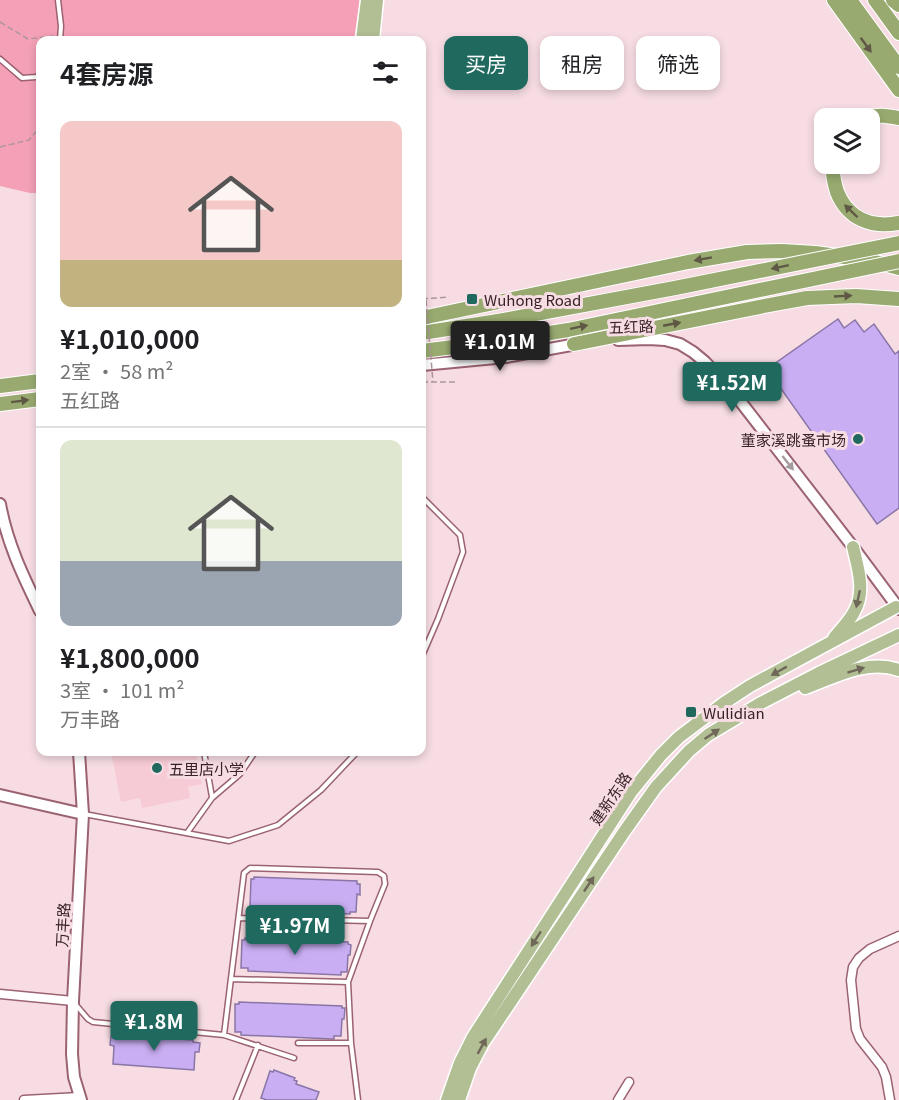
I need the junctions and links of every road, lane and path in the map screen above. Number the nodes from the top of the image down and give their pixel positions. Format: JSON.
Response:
{"nodes":[{"id":1,"x":58,"y":0,"type":"edge"},
{"id":2,"x":367,"y":0,"type":"edge"},
{"id":3,"x":377,"y":0,"type":"edge"},
{"id":4,"x":834,"y":0,"type":"edge"},
{"id":5,"x":850,"y":0,"type":"edge"},
{"id":6,"x":875,"y":0,"type":"edge"},
{"id":7,"x":0,"y":22,"type":"edge"},
{"id":8,"x":60,"y":31,"type":"junction"},
{"id":9,"x":899,"y":33,"type":"edge"},
{"id":10,"x":53,"y":36,"type":"edge"},
{"id":11,"x":60,"y":36,"type":"edge"},
{"id":12,"x":362,"y":36,"type":"edge"},
{"id":13,"x":373,"y":36,"type":"edge"},
{"id":14,"x":36,"y":38,"type":"edge"},
{"id":15,"x":0,"y":59,"type":"edge"},
{"id":16,"x":899,"y":67,"type":"edge"},
{"id":17,"x":36,"y":77,"type":"edge"},
{"id":18,"x":899,"y":90,"type":"edge"},
{"id":19,"x":880,"y":116,"type":"edge"},
{"id":20,"x":899,"y":118,"type":"edge"},
{"id":21,"x":36,"y":132,"type":"edge"},
{"id":22,"x":0,"y":147,"type":"edge"},
{"id":23,"x":833,"y":174,"type":"edge"},
{"id":24,"x":899,"y":223,"type":"edge"},
{"id":25,"x":899,"y":243,"type":"edge"},
{"id":26,"x":899,"y":261,"type":"edge"},
{"id":27,"x":899,"y":268,"type":"edge"},
{"id":28,"x":449,"y":297,"type":"dead end"},
{"id":29,"x":899,"y":299,"type":"edge"},
{"id":30,"x":426,"y":300,"type":"joint"},
{"id":31,"x":426,"y":317,"type":"edge"},
{"id":32,"x":426,"y":332,"type":"edge"},
{"id":33,"x":574,"y":344,"type":"junction"},
{"id":34,"x":426,"y":350,"type":"edge"},
{"id":35,"x":426,"y":365,"type":"edge"},
{"id":36,"x":36,"y":382,"type":"edge"},
{"id":37,"x":426,"y":382,"type":"edge"},
{"id":38,"x":433,"y":382,"type":"junction"},
{"id":39,"x":455,"y":382,"type":"dead end"},
{"id":40,"x":0,"y":386,"type":"edge"},
{"id":41,"x":36,"y":400,"type":"edge"},
{"id":42,"x":0,"y":404,"type":"edge"},
{"id":43,"x":426,"y":501,"type":"edge"},
{"id":44,"x":0,"y":504,"type":"edge"},
{"id":45,"x":853,"y":547,"type":"junction"},
{"id":46,"x":36,"y":602,"type":"edge"},
{"id":47,"x":898,"y":609,"type":"edge"},
{"id":48,"x":899,"y":635,"type":"edge"},
{"id":49,"x":830,"y":643,"type":"junction"},
{"id":50,"x":426,"y":647,"type":"edge"},
{"id":51,"x":899,"y":670,"type":"edge"},
{"id":52,"x":819,"y":673,"type":"junction"},
{"id":53,"x":761,"y":703,"type":"junction"},
{"id":54,"x":79,"y":756,"type":"edge"},
{"id":55,"x":205,"y":756,"type":"edge"},
{"id":56,"x":252,"y":756,"type":"edge"},
{"id":57,"x":353,"y":756,"type":"edge"},
{"id":58,"x":0,"y":789,"type":"edge"},
{"id":59,"x":0,"y":795,"type":"edge"},
{"id":60,"x":13,"y":797,"type":"junction"},
{"id":61,"x":212,"y":798,"type":"junction"},
{"id":62,"x":83,"y":814,"type":"junction"},
{"id":63,"x":187,"y":833,"type":"junction"},
{"id":64,"x":239,"y":918,"type":"junction"},
{"id":65,"x":370,"y":921,"type":"junction"},
{"id":66,"x":899,"y":936,"type":"edge"},
{"id":67,"x":231,"y":978,"type":"junction"},
{"id":68,"x":348,"y":982,"type":"junction"},
{"id":69,"x":0,"y":994,"type":"edge"},
{"id":70,"x":73,"y":1001,"type":"junction"},
{"id":71,"x":224,"y":1035,"type":"junction"},
{"id":72,"x":298,"y":1042,"type":"dead end"},
{"id":73,"x":351,"y":1043,"type":"junction"},
{"id":74,"x":258,"y":1045,"type":"junction"},
{"id":75,"x":294,"y":1058,"type":"dead end"},
{"id":76,"x":629,"y":1082,"type":"dead end"},
{"id":77,"x":80,"y":1099,"type":"edge"},
{"id":78,"x":24,"y":1100,"type":"edge"},
{"id":79,"x":236,"y":1100,"type":"edge"},
{"id":80,"x":358,"y":1100,"type":"edge"},
{"id":81,"x":447,"y":1100,"type":"edge"},
{"id":82,"x":459,"y":1100,"type":"edge"},
{"id":83,"x":618,"y":1100,"type":"edge"},
{"id":84,"x":890,"y":1100,"type":"edge"}],
"edges":[{"from":1,"to":8,"type":"lane"},
{"from":2,"to":12,"type":"main road"},
{"from":3,"to":13,"type":"main road"},
{"from":4,"to":18,"type":"highway","one_way":true},
{"from":5,"to":16,"type":"highway"},
{"from":6,"to":9,"type":"highway"},
{"from":7,"to":14,"type":"path"},
{"from":8,"to":10,"type":"path"},
{"from":8,"to":11,"type":"lane"},
{"from":15,"to":17,"type":"lane"},
{"from":19,"to":20,"type":"highway"},
{"from":21,"to":22,"type":"path"},
{"from":24,"to":23,"type":"highway","one_way":true,"bridge":true},
{"from":25,"to":32,"type":"highway","one_way":true,"bridge":true},
{"from":34,"to":26,"type":"highway","one_way":true,"bridge":true},
{"from":27,"to":31,"type":"highway","one_way":true,"bridge":true},
{"from":28,"to":30,"type":"path"},
{"from":33,"to":29,"type":"highway","one_way":true},
{"from":30,"to":38,"type":"path","bridge":true},
{"from":33,"to":35,"type":"main road","name":"五红路"},
{"from":33,"to":45,"type":"main road","name":"五红路","one_way":true},
{"from":36,"to":40,"type":"highway"},
{"from":37,"to":38,"type":"path"},
{"from":38,"to":39,"type":"path"},
{"from":42,"to":41,"type":"highway","one_way":true},
{"from":43,"to":50,"type":"lane"},
{"from":44,"to":46,"type":"main road"},
{"from":45,"to":47,"type":"main road","name":"五红路"},
{"from":45,"to":49,"type":"main road","one_way":true},
{"from":47,"to":49,"type":"main road","name":"建新东路"},
{"from":48,"to":52,"type":"main road","name":"建新东路"},
{"from":49,"to":52,"type":"main road"},
{"from":49,"to":81,"type":"main road","name":"建新东路","one_way":true},
{"from":53,"to":51,"type":"main road","one_way":true},
{"from":52,"to":53,"type":"main road","name":"建新东路"},
{"from":82,"to":53,"type":"main road","name":"建新东路","one_way":true},
{"from":54,"to":62,"type":"main road","name":"万丰路"},
{"from":55,"to":61,"type":"lane"},
{"from":56,"to":61,"type":"lane"},
{"from":57,"to":63,"type":"lane"},
{"from":58,"to":60,"type":"street"},
{"from":59,"to":60,"type":"main road"},
{"from":60,"to":62,"type":"main road"},
{"from":61,"to":63,"type":"lane"},
{"from":62,"to":63,"type":"lane"},
{"from":62,"to":70,"type":"main road","name":"万丰路"},
{"from":64,"to":65,"type":"lane"},
{"from":64,"to":65,"type":"lane"},
{"from":64,"to":67,"type":"lane"},
{"from":65,"to":68,"type":"lane"},
{"from":66,"to":84,"type":"street"},
{"from":67,"to":68,"type":"lane"},
{"from":67,"to":71,"type":"lane"},
{"from":68,"to":73,"type":"lane"},
{"from":69,"to":70,"type":"street"},
{"from":70,"to":71,"type":"lane"},
{"from":70,"to":77,"type":"main road","name":"万丰路"},
{"from":71,"to":74,"type":"lane"},
{"from":72,"to":73,"type":"lane"},
{"from":73,"to":80,"type":"lane"},
{"from":74,"to":75,"type":"lane"},
{"from":74,"to":79,"type":"lane"},
{"from":76,"to":83,"type":"street"},
{"from":77,"to":78,"type":"street"}]}
